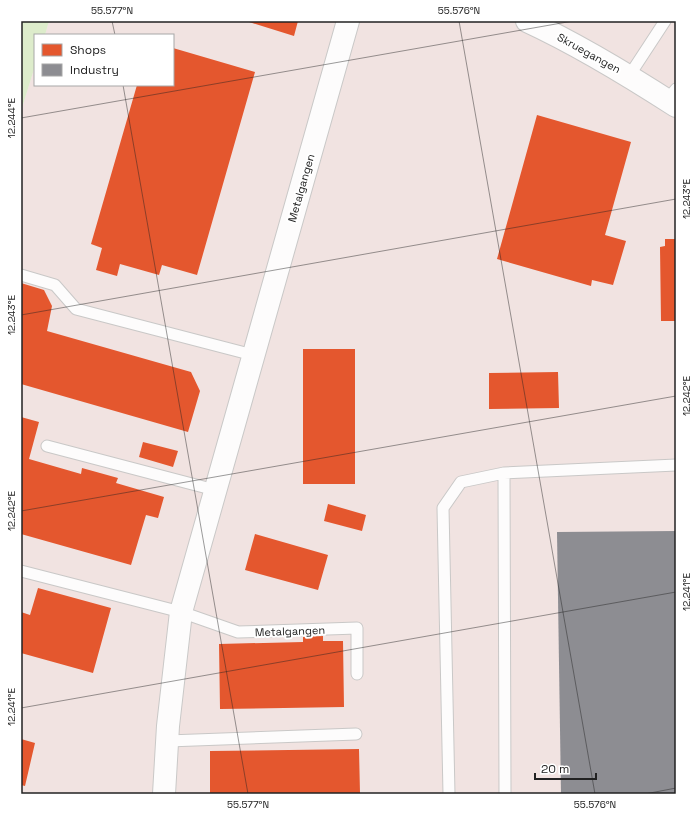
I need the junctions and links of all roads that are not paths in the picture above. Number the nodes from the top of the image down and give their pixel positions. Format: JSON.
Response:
{"nodes":[{"id":1,"x":348,"y":21,"type":"edge"},
{"id":2,"x":527,"y":21,"type":"edge"},
{"id":3,"x":665,"y":21,"type":"edge"},
{"id":4,"x":629,"y":76,"type":"junction"},
{"id":5,"x":673,"y":98,"type":"edge"},
{"id":6,"x":21,"y":275,"type":"edge"},
{"id":7,"x":253,"y":355,"type":"junction"},
{"id":8,"x":46,"y":446,"type":"dead end"},
{"id":9,"x":676,"y":465,"type":"edge"},
{"id":10,"x":504,"y":473,"type":"junction"},
{"id":11,"x":215,"y":490,"type":"junction"},
{"id":12,"x":21,"y":571,"type":"edge"},
{"id":13,"x":181,"y":612,"type":"junction"},
{"id":14,"x":358,"y":674,"type":"dead end"},
{"id":15,"x":356,"y":734,"type":"dead end"},
{"id":16,"x":168,"y":741,"type":"junction"},
{"id":17,"x":164,"y":794,"type":"edge"},
{"id":18,"x":449,"y":794,"type":"edge"},
{"id":19,"x":506,"y":794,"type":"edge"}],
"edges":[{"from":1,"to":7,"type":"street","name":"Metalgangen"},
{"from":2,"to":4,"type":"street","name":"Skruegangen"},
{"from":3,"to":4,"type":"lane","name":"Skruegangen"},
{"from":4,"to":5,"type":"street","name":"Skruegangen"},
{"from":6,"to":7,"type":"lane"},
{"from":7,"to":11,"type":"street","name":"Metalgangen"},
{"from":8,"to":11,"type":"lane"},
{"from":9,"to":10,"type":"lane"},
{"from":10,"to":18,"type":"lane"},
{"from":10,"to":19,"type":"lane"},
{"from":11,"to":13,"type":"street","name":"Metalgangen"},
{"from":12,"to":13,"type":"lane","name":"Metalgangen"},
{"from":13,"to":14,"type":"lane","name":"Metalgangen"},
{"from":13,"to":16,"type":"street","name":"Metalgangen"},
{"from":15,"to":16,"type":"lane"},
{"from":16,"to":17,"type":"street","name":"Metalgangen"}]}
